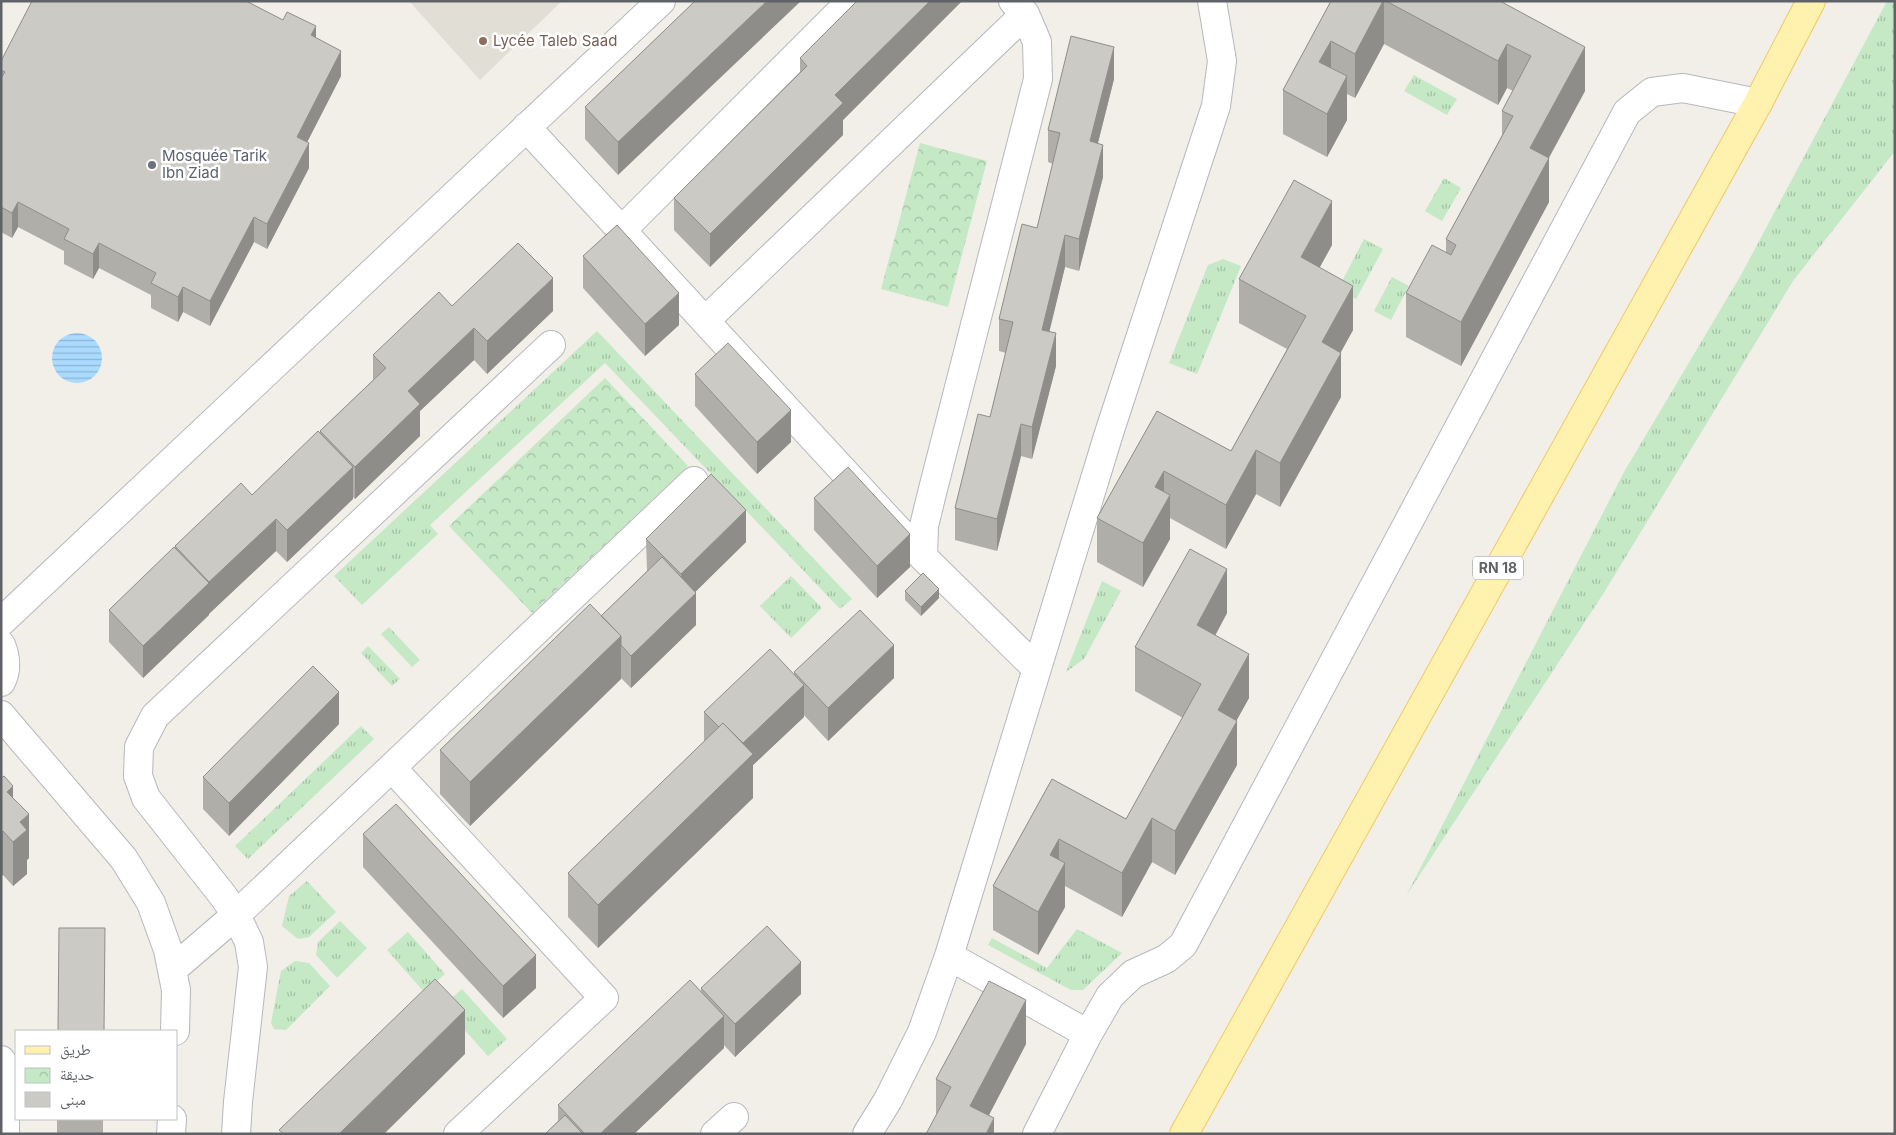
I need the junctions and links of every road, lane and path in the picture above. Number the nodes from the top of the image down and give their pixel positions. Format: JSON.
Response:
{"nodes":[{"id":1,"x":661,"y":1,"type":"edge"},
{"id":2,"x":851,"y":1,"type":"edge"},
{"id":3,"x":1212,"y":1,"type":"edge"},
{"id":4,"x":1811,"y":1,"type":"edge"},
{"id":5,"x":1019,"y":8,"type":"edge"},
{"id":6,"x":1758,"y":103,"type":"junction"},
{"id":7,"x":526,"y":127,"type":"junction"},
{"id":8,"x":621,"y":231,"type":"junction"},
{"id":9,"x":705,"y":321,"type":"junction"},
{"id":10,"x":551,"y":345,"type":"dead end"},
{"id":11,"x":694,"y":481,"type":"dead end"},
{"id":12,"x":923,"y":557,"type":"junction"},
{"id":13,"x":1,"y":622,"type":"edge"},
{"id":14,"x":1,"y":645,"type":"edge"},
{"id":15,"x":1036,"y":668,"type":"junction"},
{"id":16,"x":1,"y":682,"type":"edge"},
{"id":17,"x":1,"y":715,"type":"edge"},
{"id":18,"x":392,"y":768,"type":"junction"},
{"id":19,"x":236,"y":915,"type":"junction"},
{"id":20,"x":949,"y":956,"type":"junction"},
{"id":21,"x":172,"y":970,"type":"junction"},
{"id":22,"x":175,"y":1030,"type":"edge"},
{"id":23,"x":1088,"y":1034,"type":"junction"},
{"id":24,"x":1,"y":1060,"type":"edge"},
{"id":25,"x":172,"y":1120,"type":"edge"},
{"id":26,"x":6,"y":1134,"type":"edge"},
{"id":27,"x":171,"y":1134,"type":"edge"},
{"id":28,"x":236,"y":1134,"type":"edge"},
{"id":29,"x":458,"y":1134,"type":"edge"},
{"id":30,"x":867,"y":1134,"type":"edge"},
{"id":31,"x":1037,"y":1134,"type":"edge"},
{"id":32,"x":1184,"y":1134,"type":"edge"}],
"edges":[{"from":1,"to":7,"type":"street"},
{"from":2,"to":8,"type":"street"},
{"from":3,"to":15,"type":"street"},
{"from":4,"to":6,"type":"main road","number":"RN 18"},
{"from":5,"to":9,"type":"street"},
{"from":5,"to":12,"type":"street"},
{"from":6,"to":23,"type":"street"},
{"from":6,"to":32,"type":"main road","number":"RN 18"},
{"from":7,"to":8,"type":"street"},
{"from":7,"to":13,"type":"street"},
{"from":8,"to":9,"type":"street"},
{"from":9,"to":12,"type":"street"},
{"from":10,"to":19,"type":"street"},
{"from":11,"to":18,"type":"street"},
{"from":12,"to":15,"type":"street"},
{"from":14,"to":16,"type":"street"},
{"from":15,"to":20,"type":"street"},
{"from":17,"to":21,"type":"street"},
{"from":18,"to":19,"type":"street"},
{"from":18,"to":29,"type":"street"},
{"from":19,"to":21,"type":"street"},
{"from":19,"to":28,"type":"street"},
{"from":20,"to":23,"type":"street"},
{"from":20,"to":30,"type":"street"},
{"from":21,"to":22,"type":"street"},
{"from":23,"to":31,"type":"street"},
{"from":24,"to":26,"type":"street"},
{"from":25,"to":27,"type":"street"}]}
